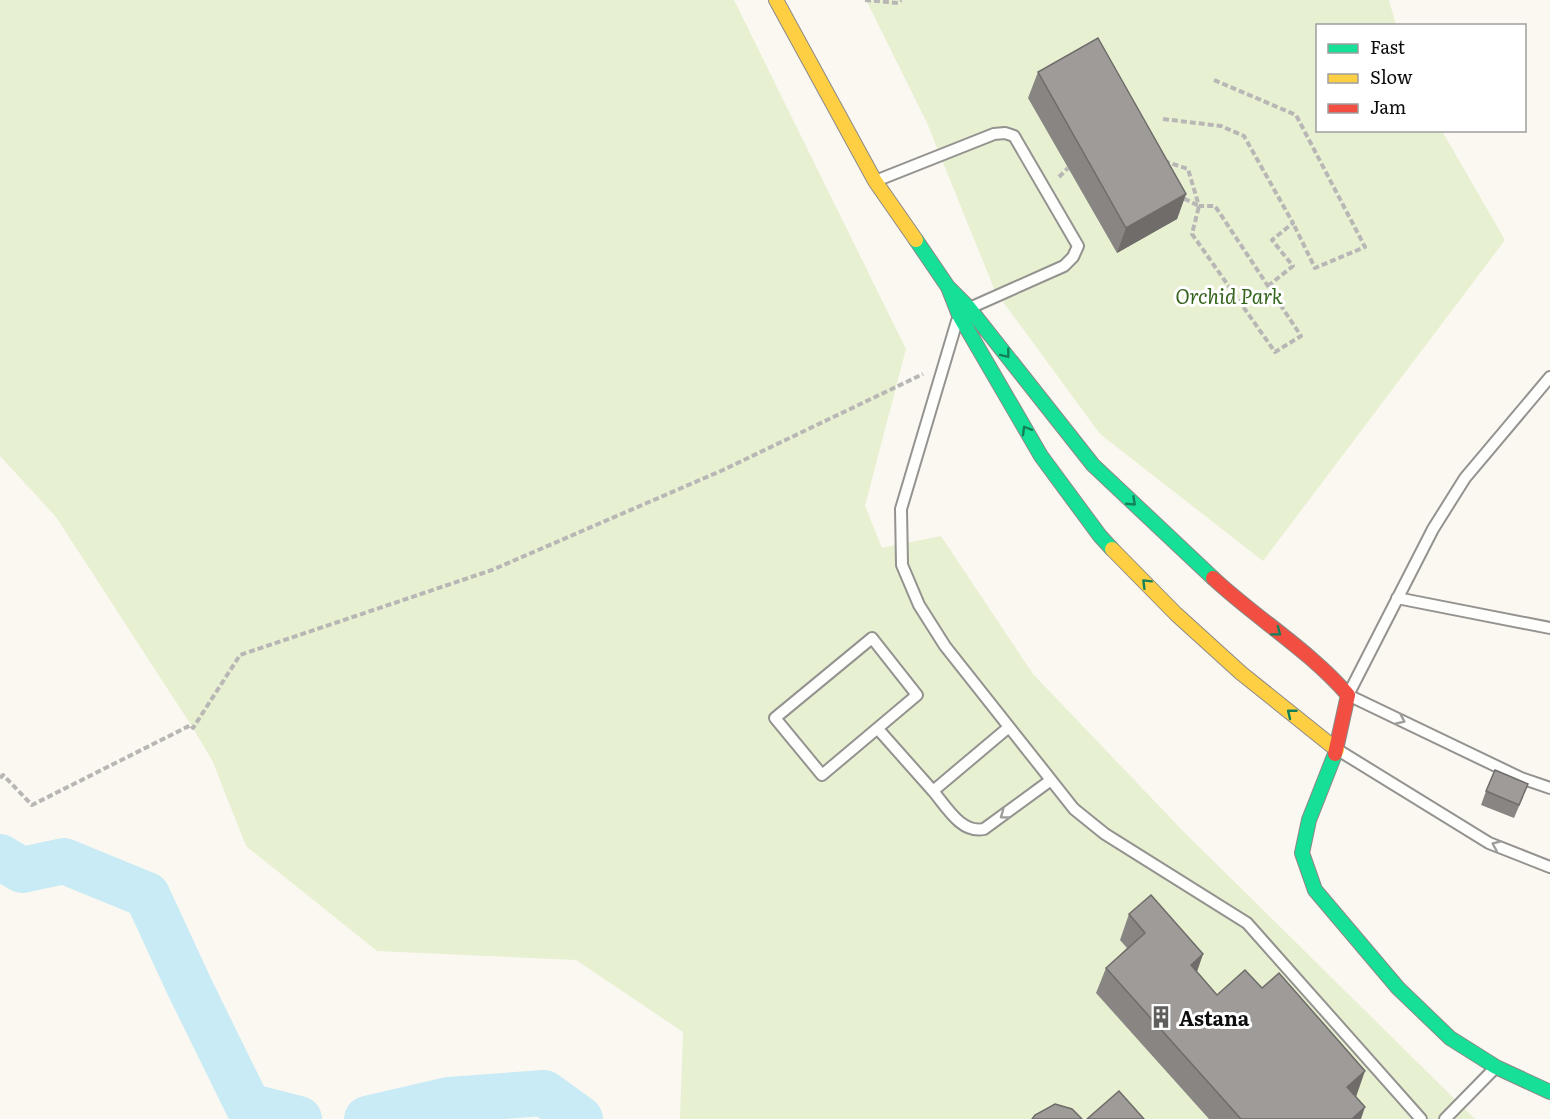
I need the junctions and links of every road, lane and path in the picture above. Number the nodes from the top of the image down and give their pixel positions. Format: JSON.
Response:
{"nodes":[{"id":1,"x":776,"y":0,"type":"edge"},
{"id":2,"x":865,"y":0,"type":"edge"},
{"id":3,"x":901,"y":0,"type":"edge"},
{"id":4,"x":1214,"y":80,"type":"dead end"},
{"id":5,"x":1163,"y":118,"type":"dead end"},
{"id":6,"x":1160,"y":159,"type":"edge"},
{"id":7,"x":1167,"y":162,"type":"junction"},
{"id":8,"x":1169,"y":172,"type":"edge"},
{"id":9,"x":875,"y":181,"type":"junction"},
{"id":10,"x":1172,"y":192,"type":"edge"},
{"id":11,"x":1199,"y":206,"type":"junction"},
{"id":12,"x":1293,"y":223,"type":"junction"},
{"id":13,"x":1268,"y":286,"type":"junction"},
{"id":14,"x":964,"y":311,"type":"junction"},
{"id":15,"x":943,"y":365,"type":"junction"},
{"id":16,"x":1550,"y":377,"type":"edge"},
{"id":17,"x":1396,"y":598,"type":"junction"},
{"id":18,"x":1550,"y":628,"type":"edge"},
{"id":19,"x":1348,"y":695,"type":"junction"},
{"id":20,"x":1009,"y":728,"type":"junction"},
{"id":21,"x":878,"y":729,"type":"junction"},
{"id":22,"x":1337,"y":750,"type":"junction"},
{"id":23,"x":0,"y":778,"type":"edge"},
{"id":24,"x":1051,"y":780,"type":"junction"},
{"id":25,"x":1550,"y":788,"type":"edge"},
{"id":26,"x":933,"y":791,"type":"junction"},
{"id":27,"x":1550,"y":867,"type":"edge"},
{"id":28,"x":1496,"y":1067,"type":"junction"},
{"id":29,"x":1550,"y":1092,"type":"edge"},
{"id":30,"x":1421,"y":1119,"type":"edge"},
{"id":31,"x":1445,"y":1119,"type":"edge"}],
"edges":[{"from":1,"to":9,"type":"street"},
{"from":2,"to":3,"type":"path"},
{"from":4,"to":12,"type":"path"},
{"from":5,"to":12,"type":"path"},
{"from":6,"to":7,"type":"path"},
{"from":7,"to":8,"type":"path"},
{"from":7,"to":11,"type":"path"},
{"from":9,"to":14,"type":"street"},
{"from":9,"to":14,"type":"lane"},
{"from":10,"to":11,"type":"path"},
{"from":11,"to":13,"type":"path"},
{"from":11,"to":13,"type":"path"},
{"from":12,"to":13,"type":"path"},
{"from":14,"to":15,"type":"lane"},
{"from":14,"to":19,"type":"street","one_way":true},
{"from":22,"to":14,"type":"street","one_way":true},
{"from":15,"to":20,"type":"lane"},
{"from":15,"to":23,"type":"path"},
{"from":16,"to":17,"type":"lane"},
{"from":17,"to":18,"type":"lane"},
{"from":17,"to":19,"type":"lane"},
{"from":19,"to":22,"type":"street"},
{"from":19,"to":25,"type":"lane","one_way":true},
{"from":20,"to":24,"type":"lane"},
{"from":20,"to":26,"type":"lane"},
{"from":21,"to":21,"type":"lane"},
{"from":21,"to":26,"type":"lane"},
{"from":27,"to":22,"type":"lane","one_way":true},
{"from":22,"to":28,"type":"street"},
{"from":24,"to":26,"type":"lane","one_way":true},
{"from":24,"to":30,"type":"lane"},
{"from":28,"to":29,"type":"street"},
{"from":28,"to":31,"type":"lane"}]}
